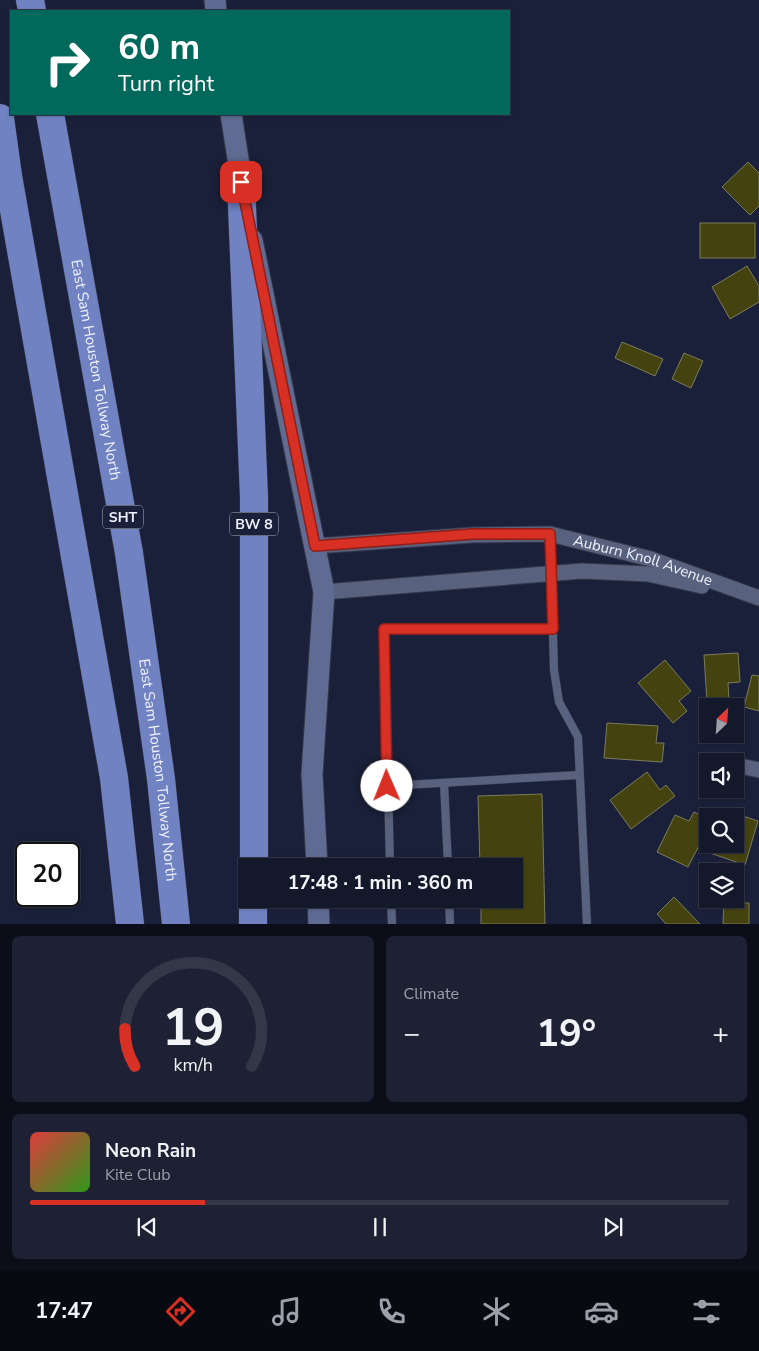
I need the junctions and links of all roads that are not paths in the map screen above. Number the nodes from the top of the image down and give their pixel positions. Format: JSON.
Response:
{"nodes":[{"id":1,"x":50,"y":115,"type":"edge"},
{"id":2,"x":231,"y":115,"type":"edge"},
{"id":3,"x":0,"y":118,"type":"edge"},
{"id":4,"x":241,"y":182,"type":"junction"},
{"id":5,"x":550,"y":534,"type":"junction"},
{"id":6,"x":315,"y":546,"type":"junction"},
{"id":7,"x":551,"y":573,"type":"junction"},
{"id":8,"x":324,"y":592,"type":"junction"},
{"id":9,"x":759,"y":598,"type":"edge"},
{"id":10,"x":553,"y":629,"type":"junction"},
{"id":11,"x":744,"y":767,"type":"edge"},
{"id":12,"x":759,"y":770,"type":"edge"},
{"id":13,"x":580,"y":775,"type":"junction"},
{"id":14,"x":444,"y":783,"type":"junction"},
{"id":15,"x":387,"y":786,"type":"junction"},
{"id":16,"x":254,"y":858,"type":"edge"},
{"id":17,"x":317,"y":858,"type":"edge"},
{"id":18,"x":390,"y":858,"type":"edge"},
{"id":19,"x":448,"y":858,"type":"edge"},
{"id":20,"x":254,"y":908,"type":"edge"},
{"id":21,"x":319,"y":908,"type":"edge"},
{"id":22,"x":391,"y":908,"type":"edge"},
{"id":23,"x":449,"y":908,"type":"edge"},
{"id":24,"x":130,"y":924,"type":"edge"},
{"id":25,"x":176,"y":924,"type":"edge"},
{"id":26,"x":253,"y":924,"type":"edge"},
{"id":27,"x":320,"y":924,"type":"edge"},
{"id":28,"x":392,"y":924,"type":"edge"},
{"id":29,"x":450,"y":924,"type":"edge"},
{"id":30,"x":587,"y":924,"type":"edge"}],
"edges":[{"from":1,"to":25,"type":"highway","name":"East Sam Houston Tollway North","number":"SHT"},
{"from":2,"to":4,"type":"main road","number":"BW 8"},
{"from":3,"to":24,"type":"highway"},
{"from":4,"to":6,"type":"main road","number":"BW 8"},
{"from":4,"to":16,"type":"highway","number":"BW 8"},
{"from":5,"to":6,"type":"street","name":"Auburn Knoll Avenue"},
{"from":5,"to":7,"type":"lane"},
{"from":5,"to":9,"type":"street","name":"Auburn Knoll Avenue"},
{"from":6,"to":8,"type":"main road","number":"BW 8"},
{"from":7,"to":8,"type":"street","name":"Auburn Knoll Avenue"},
{"from":7,"to":9,"type":"street","name":"Auburn Knoll Avenue"},
{"from":7,"to":10,"type":"lane"},
{"from":8,"to":17,"type":"main road","number":"BW 8"},
{"from":10,"to":13,"type":"lane"},
{"from":10,"to":15,"type":"lane"},
{"from":11,"to":12,"type":"street"},
{"from":13,"to":14,"type":"lane"},
{"from":13,"to":30,"type":"lane"},
{"from":14,"to":15,"type":"lane"},
{"from":14,"to":19,"type":"lane"},
{"from":15,"to":18,"type":"lane"},
{"from":20,"to":26,"type":"highway"},
{"from":21,"to":27,"type":"main road"},
{"from":22,"to":28,"type":"lane"},
{"from":23,"to":29,"type":"lane"}]}
